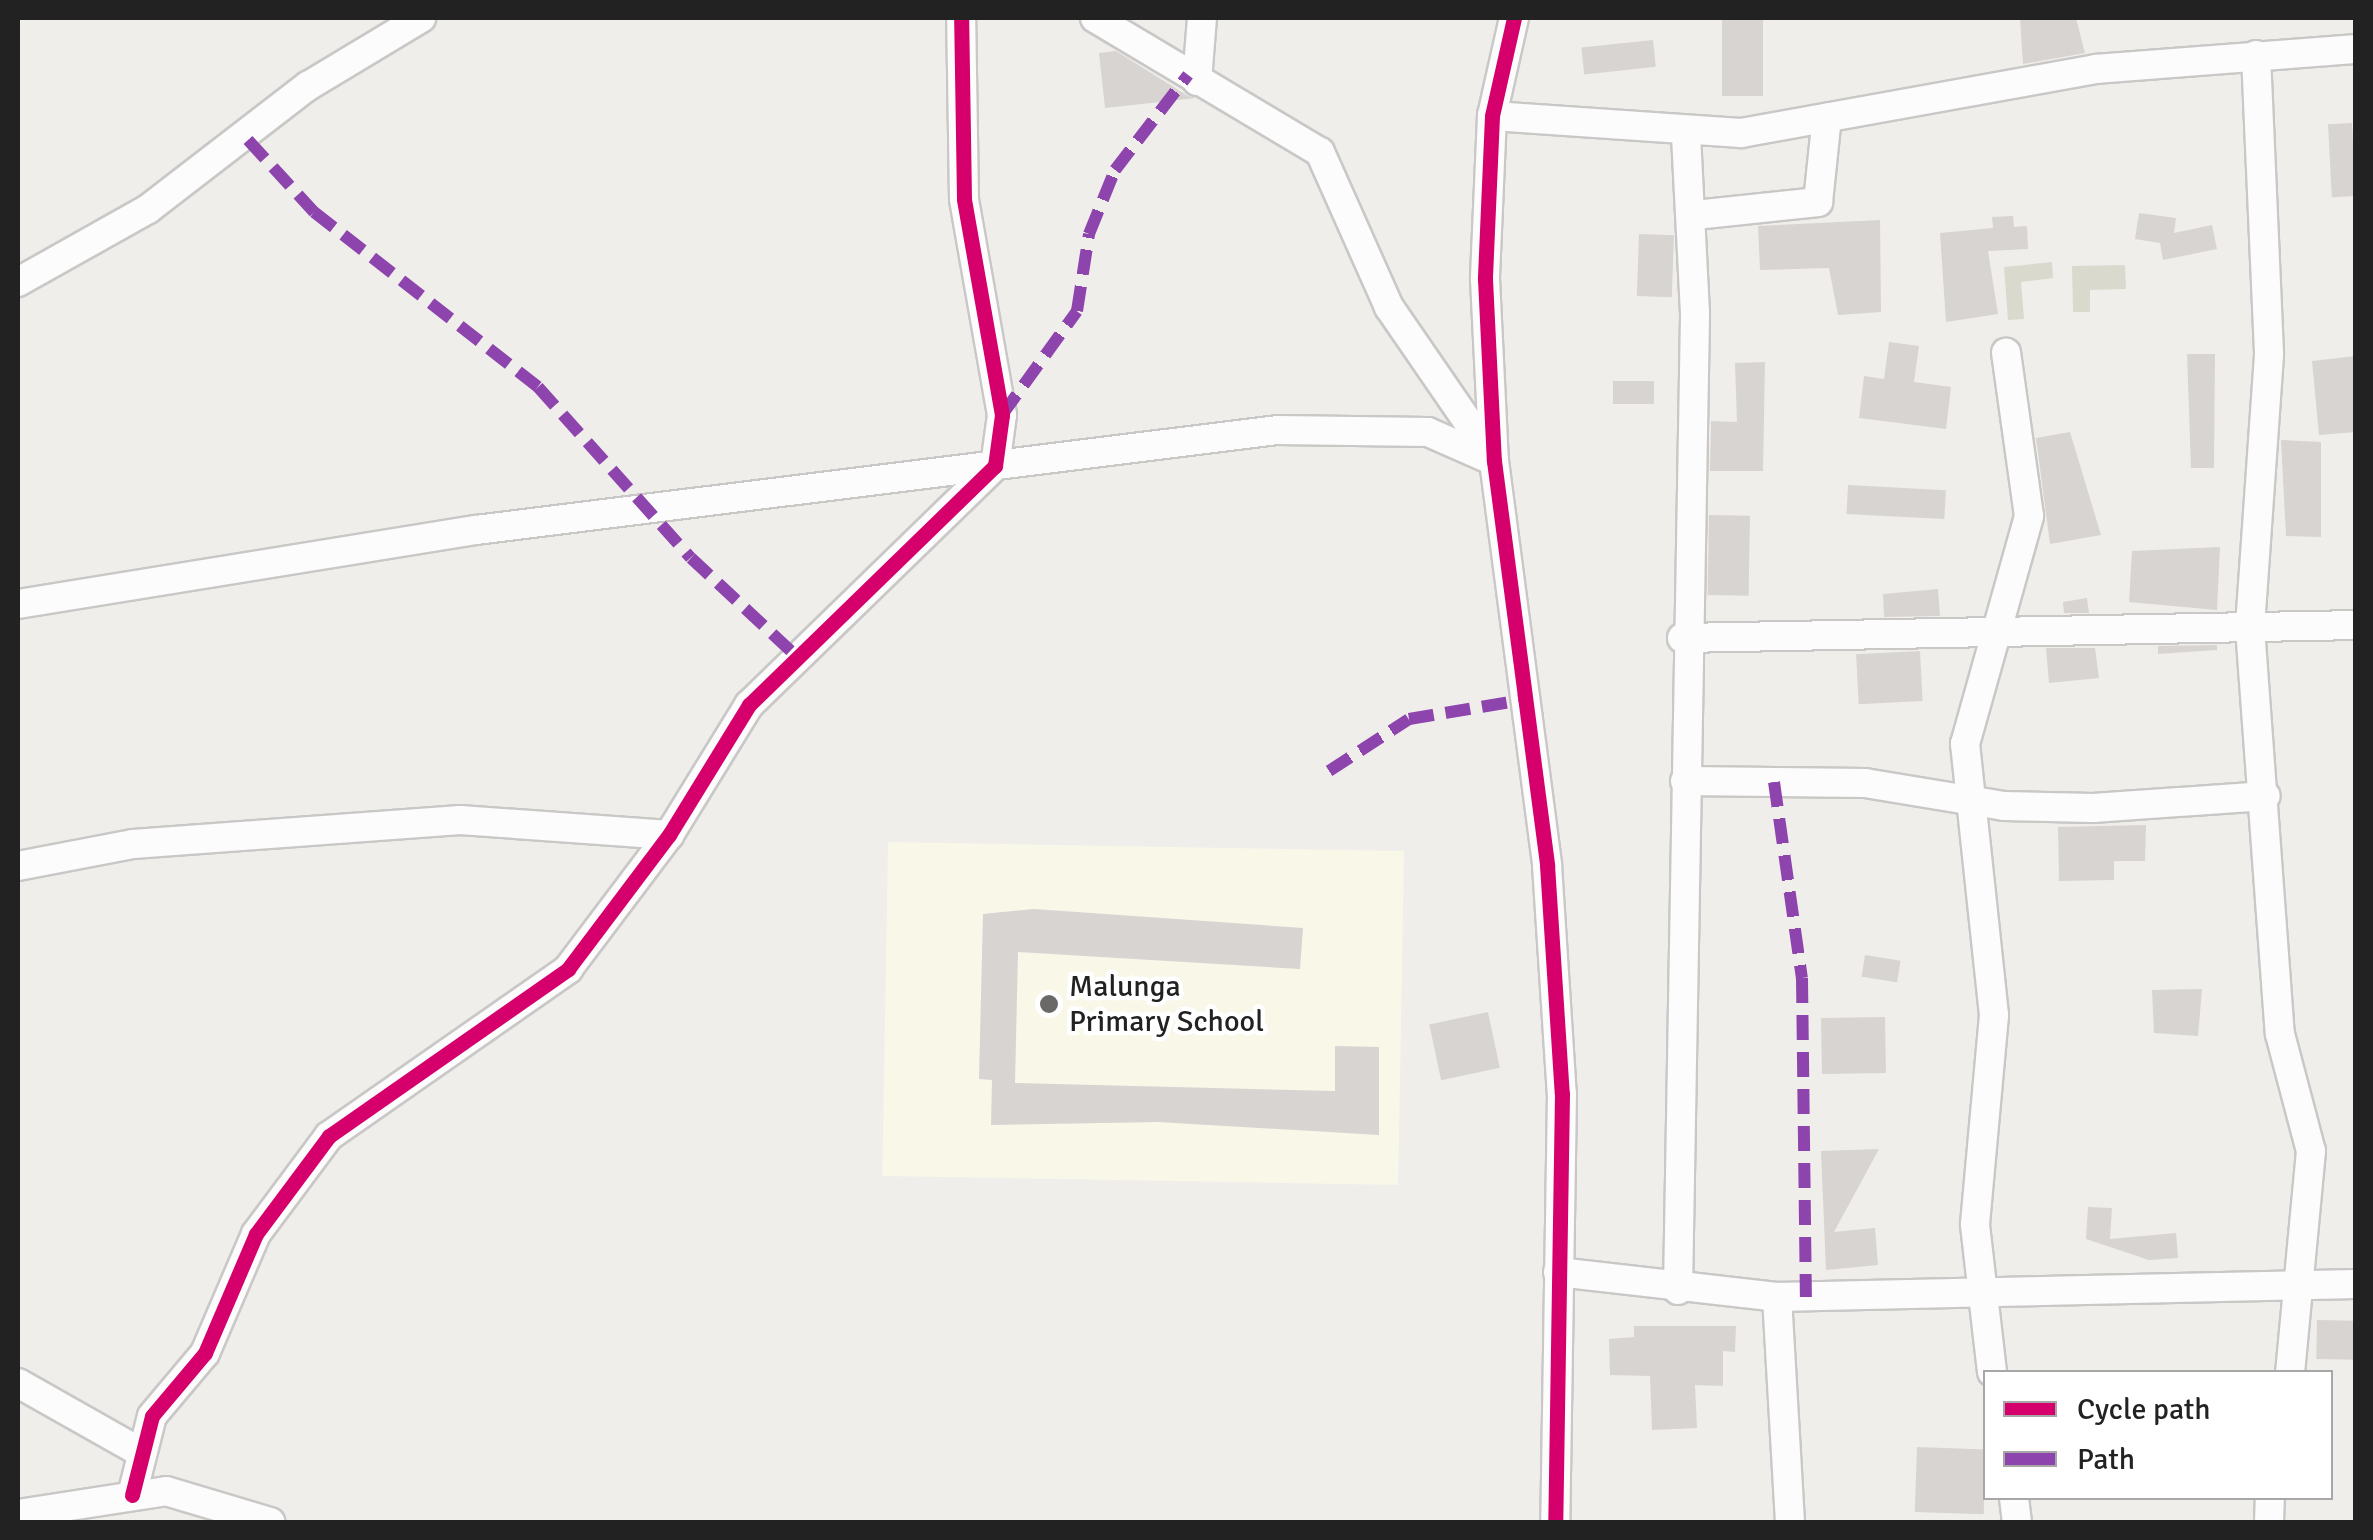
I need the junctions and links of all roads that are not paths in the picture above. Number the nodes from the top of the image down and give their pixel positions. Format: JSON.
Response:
{"nodes":[{"id":1,"x":421,"y":18,"type":"edge"},
{"id":2,"x":960,"y":18,"type":"edge"},
{"id":3,"x":1094,"y":18,"type":"edge"},
{"id":4,"x":1202,"y":18,"type":"edge"},
{"id":5,"x":1514,"y":18,"type":"edge"},
{"id":6,"x":2356,"y":49,"type":"edge"},
{"id":7,"x":2256,"y":56,"type":"junction"},
{"id":8,"x":1197,"y":81,"type":"junction"},
{"id":9,"x":1492,"y":116,"type":"junction"},
{"id":10,"x":1827,"y":117,"type":"junction"},
{"id":11,"x":1686,"y":134,"type":"junction"},
{"id":12,"x":1695,"y":216,"type":"junction"},
{"id":13,"x":18,"y":282,"type":"edge"},
{"id":14,"x":2006,"y":353,"type":"dead end"},
{"id":15,"x":1494,"y":460,"type":"junction"},
{"id":16,"x":995,"y":466,"type":"junction"},
{"id":17,"x":18,"y":604,"type":"edge"},
{"id":18,"x":2356,"y":625,"type":"edge"},
{"id":19,"x":1991,"y":628,"type":"junction"},
{"id":20,"x":2250,"y":628,"type":"junction"},
{"id":21,"x":1682,"y":638,"type":"junction"},
{"id":22,"x":1685,"y":781,"type":"junction"},
{"id":23,"x":2266,"y":796,"type":"junction"},
{"id":24,"x":1965,"y":797,"type":"junction"},
{"id":25,"x":669,"y":835,"type":"junction"},
{"id":26,"x":18,"y":866,"type":"edge"},
{"id":27,"x":1558,"y":1272,"type":"junction"},
{"id":28,"x":2356,"y":1284,"type":"edge"},
{"id":29,"x":2294,"y":1288,"type":"junction"},
{"id":30,"x":1678,"y":1290,"type":"junction"},
{"id":31,"x":1979,"y":1296,"type":"junction"},
{"id":32,"x":1777,"y":1297,"type":"junction"},
{"id":33,"x":1992,"y":1370,"type":"edge"},
{"id":34,"x":2290,"y":1370,"type":"edge"},
{"id":35,"x":18,"y":1383,"type":"edge"},
{"id":36,"x":140,"y":1452,"type":"junction"},
{"id":37,"x":132,"y":1496,"type":"junction"},
{"id":38,"x":18,"y":1514,"type":"edge"},
{"id":39,"x":270,"y":1522,"type":"edge"},
{"id":40,"x":1555,"y":1522,"type":"edge"},
{"id":41,"x":1790,"y":1522,"type":"edge"}],
"edges":[{"from":1,"to":13,"type":"street"},
{"from":2,"to":16,"type":"street"},
{"from":3,"to":8,"type":"street"},
{"from":4,"to":8,"type":"street"},
{"from":5,"to":9,"type":"street"},
{"from":6,"to":7,"type":"street"},
{"from":7,"to":10,"type":"street"},
{"from":7,"to":20,"type":"street"},
{"from":8,"to":15,"type":"street"},
{"from":9,"to":11,"type":"street"},
{"from":9,"to":15,"type":"street"},
{"from":10,"to":11,"type":"street"},
{"from":10,"to":12,"type":"street"},
{"from":11,"to":12,"type":"street"},
{"from":12,"to":21,"type":"street"},
{"from":14,"to":19,"type":"street"},
{"from":15,"to":16,"type":"street"},
{"from":15,"to":27,"type":"street"},
{"from":16,"to":17,"type":"street"},
{"from":16,"to":25,"type":"street"},
{"from":18,"to":20,"type":"street"},
{"from":19,"to":20,"type":"street"},
{"from":19,"to":21,"type":"street"},
{"from":19,"to":24,"type":"street"},
{"from":20,"to":23,"type":"street"},
{"from":21,"to":22,"type":"street"},
{"from":22,"to":24,"type":"street"},
{"from":22,"to":30,"type":"street"},
{"from":23,"to":24,"type":"street"},
{"from":23,"to":29,"type":"street"},
{"from":24,"to":31,"type":"street"},
{"from":25,"to":26,"type":"street"},
{"from":25,"to":36,"type":"street"},
{"from":27,"to":30,"type":"street"},
{"from":27,"to":40,"type":"street"},
{"from":28,"to":29,"type":"street"},
{"from":29,"to":31,"type":"street"},
{"from":29,"to":34,"type":"street"},
{"from":30,"to":32,"type":"street"},
{"from":31,"to":32,"type":"street"},
{"from":31,"to":33,"type":"street"},
{"from":32,"to":41,"type":"street"},
{"from":35,"to":36,"type":"street"},
{"from":36,"to":37,"type":"street"},
{"from":37,"to":38,"type":"street"},
{"from":37,"to":39,"type":"street"}]}
